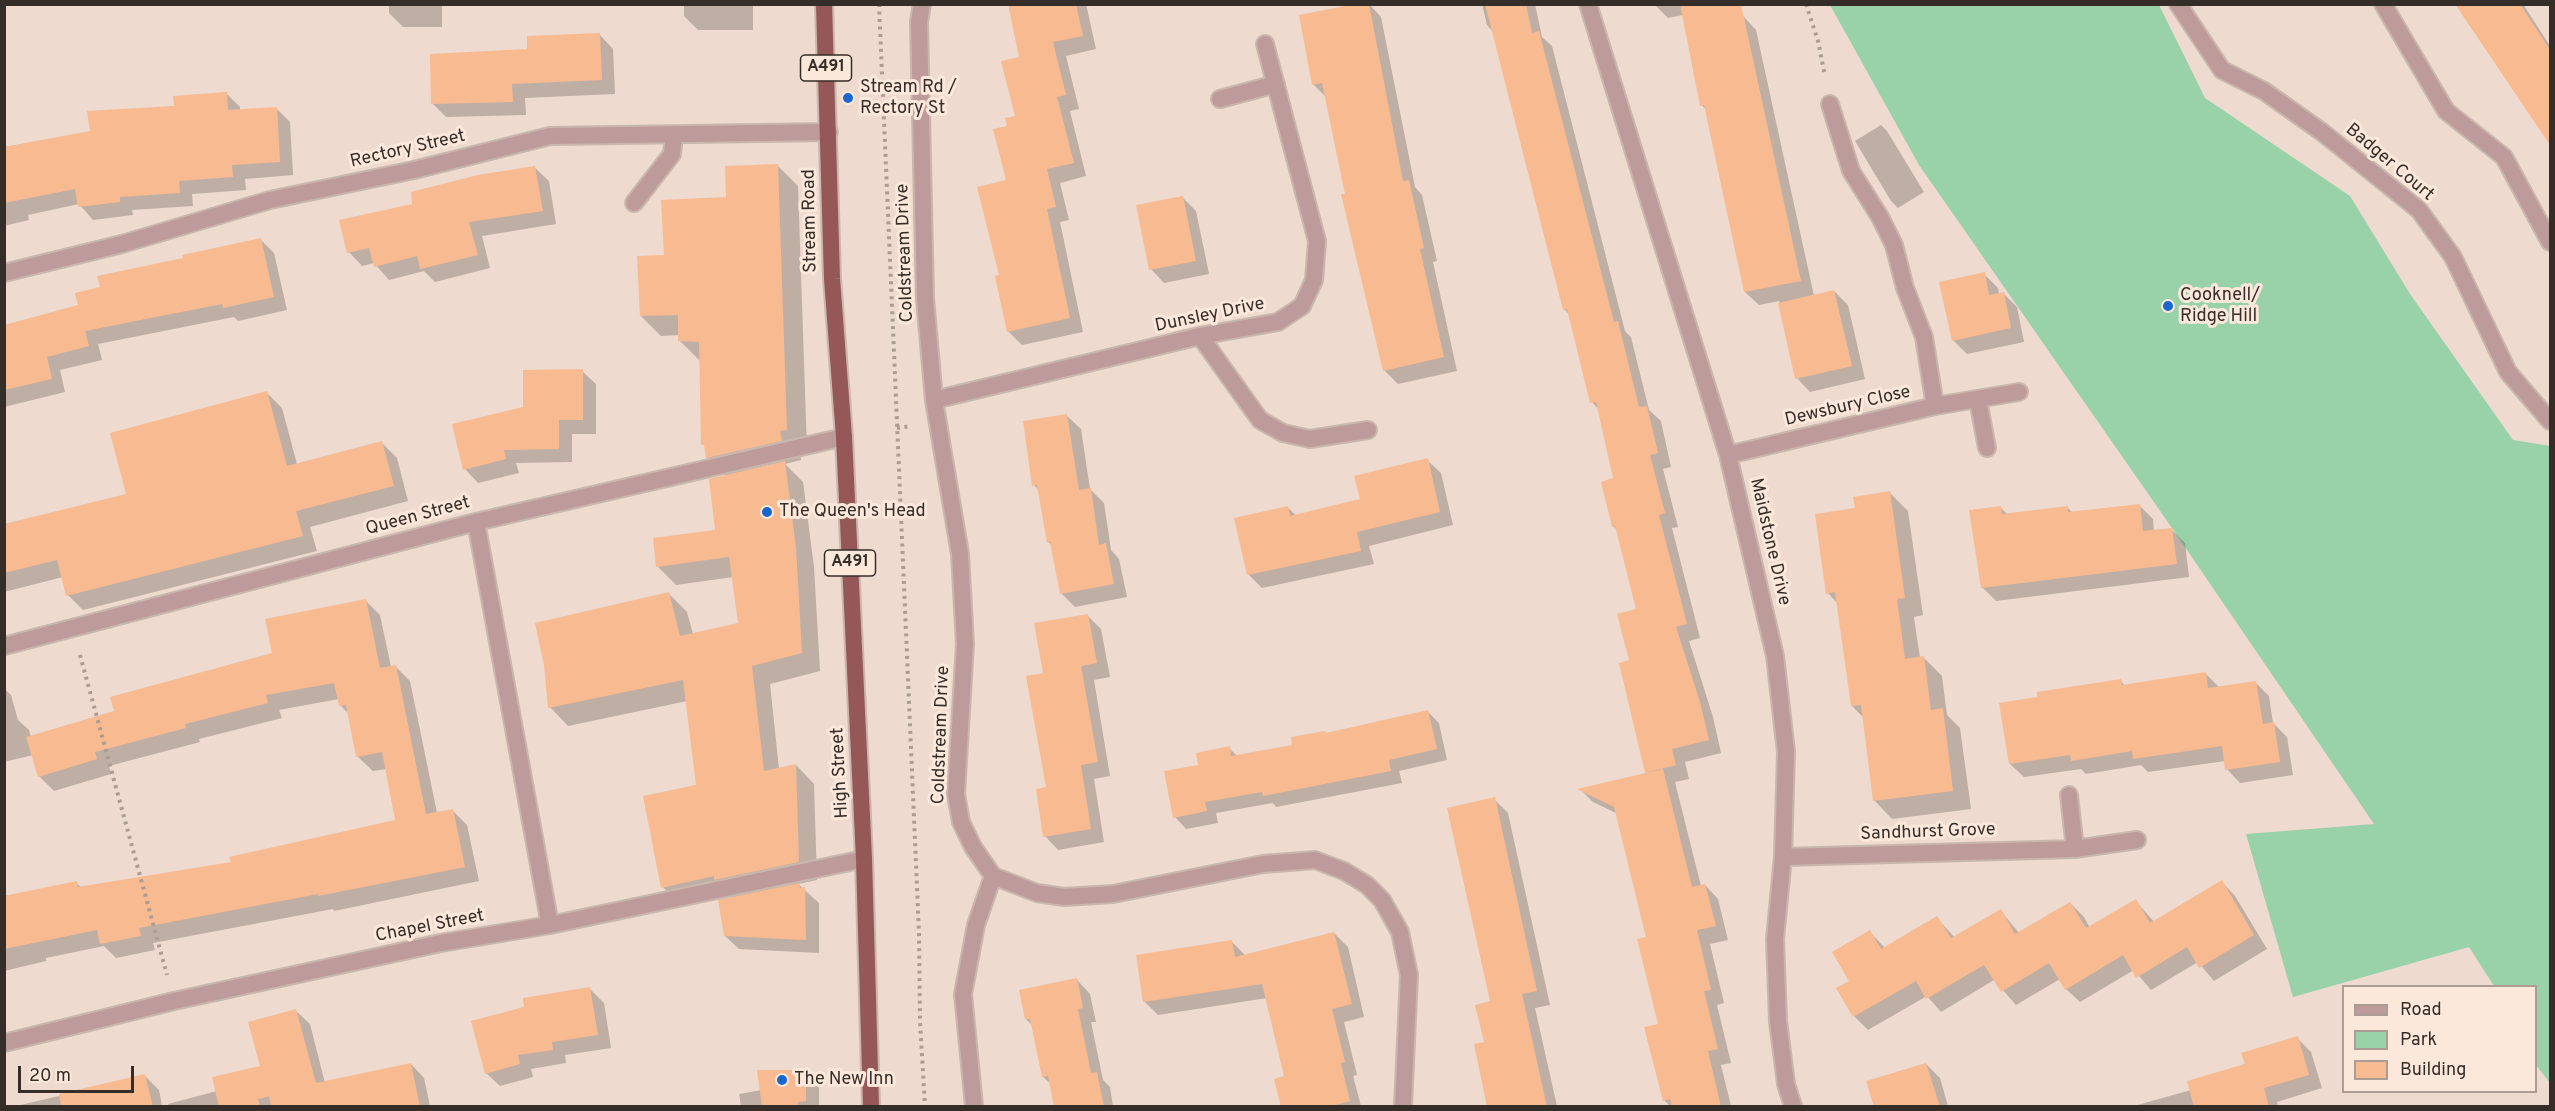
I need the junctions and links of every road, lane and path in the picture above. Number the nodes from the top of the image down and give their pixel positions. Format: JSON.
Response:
{"nodes":[{"id":1,"x":824,"y":4,"type":"edge"},
{"id":2,"x":879,"y":4,"type":"edge"},
{"id":3,"x":922,"y":4,"type":"edge"},
{"id":4,"x":1588,"y":4,"type":"edge"},
{"id":5,"x":1806,"y":4,"type":"edge"},
{"id":6,"x":2178,"y":4,"type":"edge"},
{"id":7,"x":2383,"y":4,"type":"edge"},
{"id":8,"x":1265,"y":44,"type":"dead end"},
{"id":9,"x":1276,"y":84,"type":"junction"},
{"id":10,"x":1220,"y":99,"type":"dead end"},
{"id":11,"x":1830,"y":104,"type":"joint"},
{"id":12,"x":829,"y":132,"type":"junction"},
{"id":13,"x":674,"y":135,"type":"junction"},
{"id":14,"x":634,"y":203,"type":"dead end"},
{"id":15,"x":2550,"y":242,"type":"edge"},
{"id":16,"x":4,"y":273,"type":"edge"},
{"id":17,"x":1200,"y":336,"type":"junction"},
{"id":18,"x":2019,"y":392,"type":"dead end"},
{"id":19,"x":934,"y":400,"type":"junction"},
{"id":20,"x":1978,"y":400,"type":"junction"},
{"id":21,"x":1935,"y":406,"type":"junction"},
{"id":22,"x":2550,"y":421,"type":"edge"},
{"id":23,"x":1368,"y":429,"type":"dead end"},
{"id":24,"x":844,"y":437,"type":"junction"},
{"id":25,"x":1987,"y":448,"type":"dead end"},
{"id":26,"x":1728,"y":455,"type":"junction"},
{"id":27,"x":476,"y":522,"type":"junction"},
{"id":28,"x":73,"y":628,"type":"junction"},
{"id":29,"x":4,"y":646,"type":"edge"},
{"id":30,"x":2069,"y":795,"type":"dead end"},
{"id":31,"x":2137,"y":840,"type":"dead end"},
{"id":32,"x":2075,"y":849,"type":"junction"},
{"id":33,"x":1783,"y":857,"type":"junction"},
{"id":34,"x":864,"y":859,"type":"junction"},
{"id":35,"x":993,"y":876,"type":"junction"},
{"id":36,"x":549,"y":925,"type":"junction"},
{"id":37,"x":174,"y":1001,"type":"junction"},
{"id":38,"x":4,"y":1043,"type":"edge"},
{"id":39,"x":871,"y":1107,"type":"edge"},
{"id":40,"x":925,"y":1107,"type":"edge"},
{"id":41,"x":974,"y":1107,"type":"edge"},
{"id":42,"x":1403,"y":1107,"type":"edge"},
{"id":43,"x":1793,"y":1107,"type":"edge"}],
"edges":[{"from":1,"to":12,"type":"highway","name":"Stream Road","number":"A491"},
{"from":2,"to":40,"type":"path"},
{"from":3,"to":19,"type":"street","name":"Coldstream Drive"},
{"from":4,"to":26,"type":"street","name":"Maidstone Drive"},
{"from":5,"to":11,"type":"path"},
{"from":6,"to":22,"type":"street","name":"Badger Court"},
{"from":7,"to":15,"type":"street"},
{"from":8,"to":9,"type":"street","name":"Dunsley Drive"},
{"from":9,"to":10,"type":"street"},
{"from":9,"to":17,"type":"street","name":"Dunsley Drive"},
{"from":11,"to":21,"type":"street"},
{"from":12,"to":13,"type":"street","name":"Rectory Street"},
{"from":12,"to":24,"type":"highway","name":"Stream Road","number":"A491"},
{"from":13,"to":14,"type":"street"},
{"from":13,"to":16,"type":"street","name":"Rectory Street"},
{"from":17,"to":19,"type":"street","name":"Dunsley Drive"},
{"from":17,"to":23,"type":"street"},
{"from":18,"to":20,"type":"street","name":"Dewsbury Close"},
{"from":19,"to":35,"type":"street","name":"Coldstream Drive"},
{"from":20,"to":21,"type":"street","name":"Dewsbury Close"},
{"from":20,"to":25,"type":"street"},
{"from":21,"to":26,"type":"street","name":"Dewsbury Close"},
{"from":24,"to":27,"type":"street","name":"Queen Street"},
{"from":24,"to":34,"type":"highway","name":"High Street","number":"A491"},
{"from":26,"to":33,"type":"street","name":"Maidstone Drive"},
{"from":27,"to":28,"type":"street","name":"Queen Street"},
{"from":27,"to":36,"type":"street"},
{"from":28,"to":29,"type":"street","name":"Queen Street"},
{"from":28,"to":37,"type":"path"},
{"from":30,"to":32,"type":"street"},
{"from":31,"to":32,"type":"street","name":"Sandhurst Grove"},
{"from":32,"to":33,"type":"street","name":"Sandhurst Grove"},
{"from":33,"to":43,"type":"street","name":"Maidstone Drive"},
{"from":34,"to":36,"type":"street","name":"Chapel Street"},
{"from":34,"to":39,"type":"highway","name":"High Street","number":"A491"},
{"from":35,"to":41,"type":"street"},
{"from":35,"to":42,"type":"street"},
{"from":36,"to":37,"type":"street","name":"Chapel Street"},
{"from":37,"to":38,"type":"street","name":"Chapel Street"}]}
